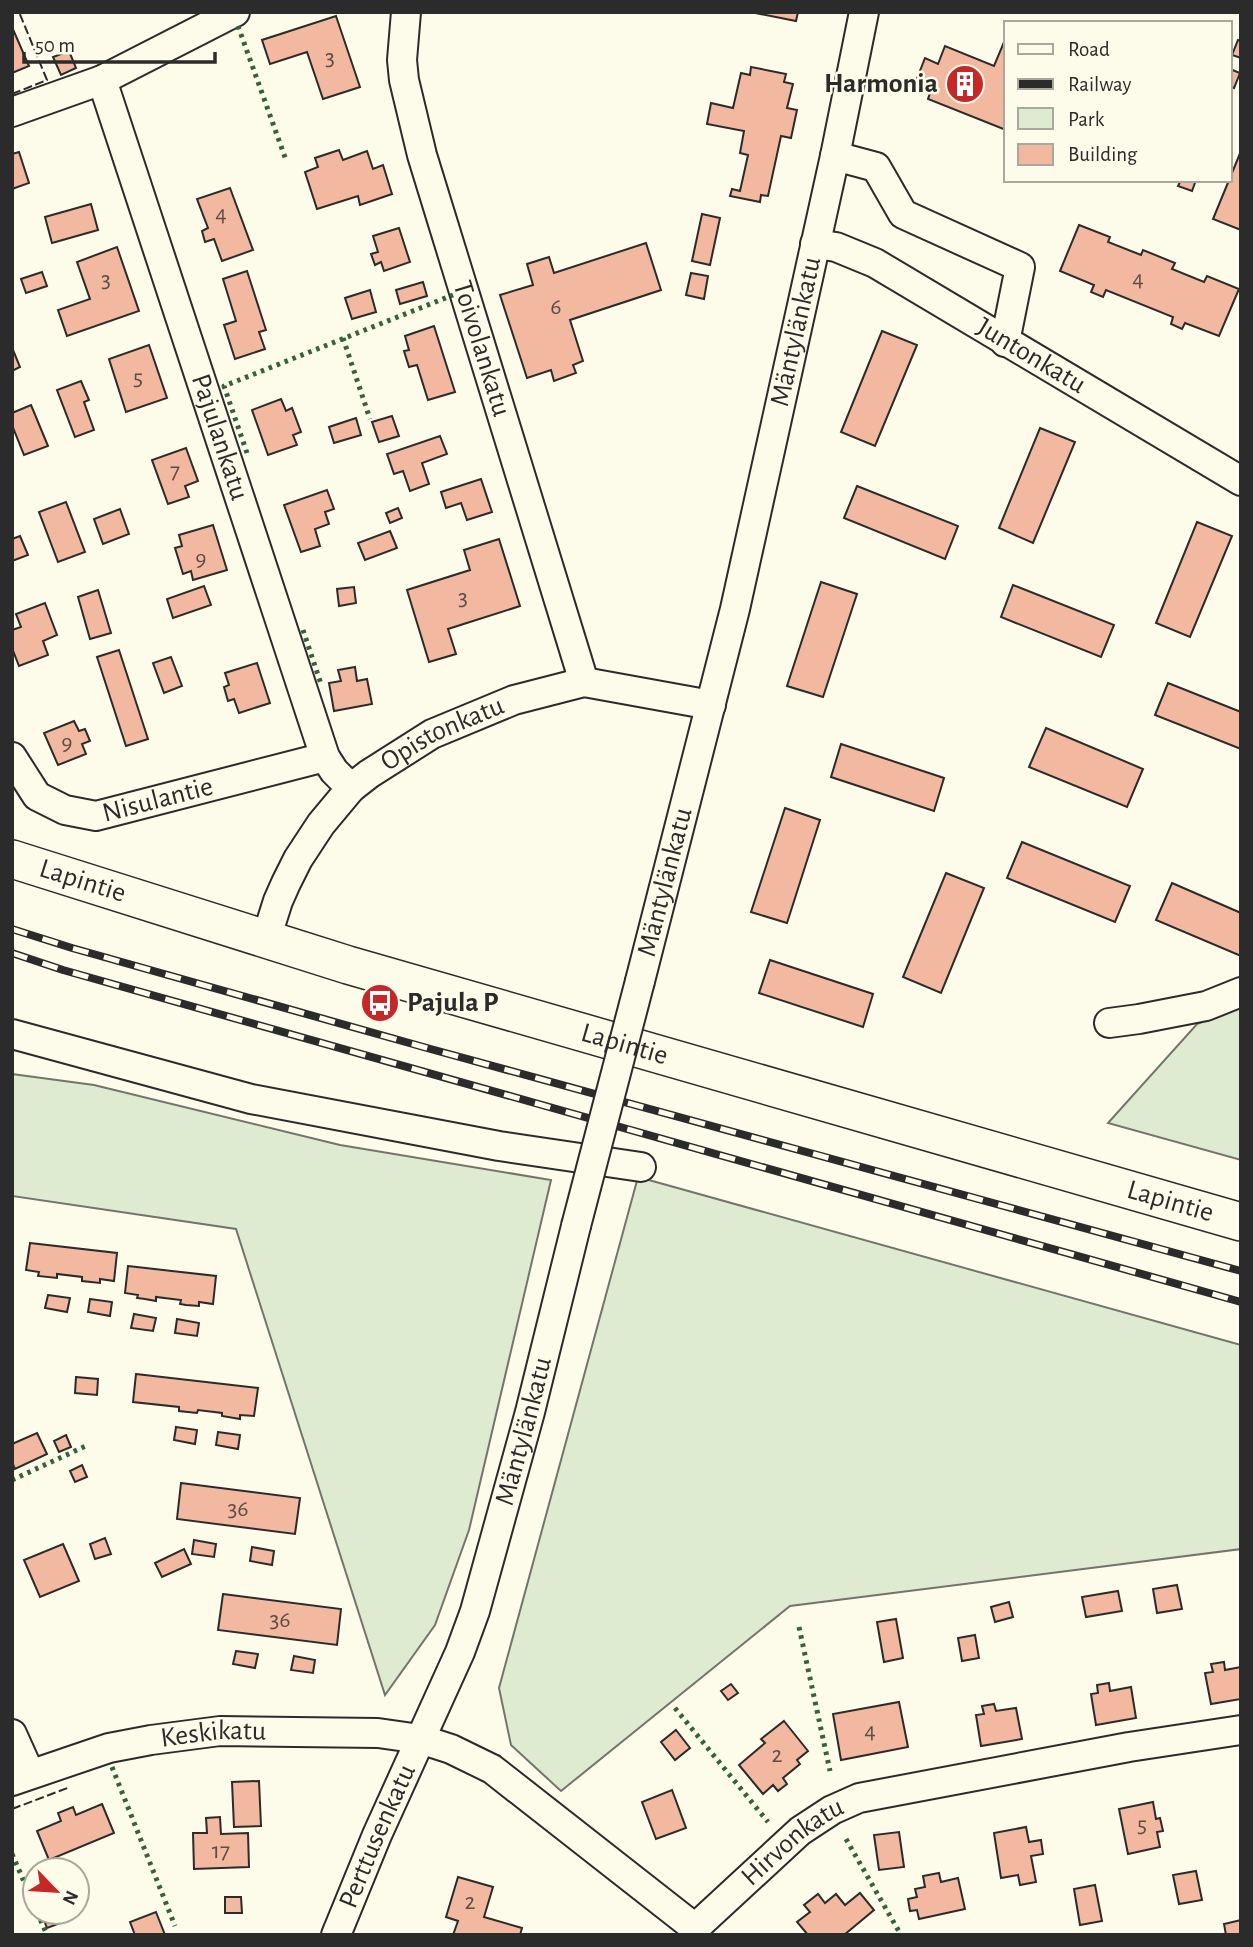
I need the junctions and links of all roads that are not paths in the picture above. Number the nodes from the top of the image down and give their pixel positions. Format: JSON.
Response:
{"nodes":[{"id":1,"x":235,"y":12,"type":"edge"},
{"id":2,"x":406,"y":12,"type":"edge"},
{"id":3,"x":864,"y":12,"type":"edge"},
{"id":4,"x":102,"y":80,"type":"junction"},
{"id":5,"x":12,"y":112,"type":"edge"},
{"id":6,"x":835,"y":156,"type":"junction"},
{"id":7,"x":815,"y":244,"type":"junction"},
{"id":8,"x":1005,"y":342,"type":"junction"},
{"id":9,"x":1241,"y":481,"type":"edge"},
{"id":10,"x":584,"y":682,"type":"junction"},
{"id":11,"x":711,"y":705,"type":"junction"},
{"id":12,"x":12,"y":757,"type":"edge"},
{"id":13,"x":326,"y":757,"type":"junction"},
{"id":14,"x":351,"y":788,"type":"junction"},
{"id":15,"x":12,"y":859,"type":"edge"},
{"id":16,"x":265,"y":939,"type":"junction"},
{"id":17,"x":1241,"y":992,"type":"edge"},
{"id":18,"x":1109,"y":1023,"type":"dead end"},
{"id":19,"x":12,"y":1034,"type":"edge"},
{"id":20,"x":641,"y":1167,"type":"dead end"},
{"id":21,"x":1241,"y":1222,"type":"edge"},
{"id":22,"x":1241,"y":1730,"type":"edge"},
{"id":23,"x":12,"y":1734,"type":"edge"},
{"id":24,"x":420,"y":1739,"type":"junction"},
{"id":25,"x":21,"y":1778,"type":"edge"},
{"id":26,"x":700,"y":1931,"type":"edge"},
{"id":27,"x":337,"y":1935,"type":"edge"}],
"edges":[{"from":1,"to":4,"type":"street"},
{"from":2,"to":10,"type":"street","name":"Toivolankatu"},
{"from":3,"to":6,"type":"street","name":"Mäntylänkatu"},
{"from":4,"to":5,"type":"street"},
{"from":4,"to":13,"type":"street","name":"Pajulankatu"},
{"from":6,"to":7,"type":"street","name":"Mäntylänkatu"},
{"from":6,"to":8,"type":"street"},
{"from":7,"to":8,"type":"street","name":"Juntonkatu"},
{"from":7,"to":11,"type":"street","name":"Mäntylänkatu"},
{"from":8,"to":9,"type":"street","name":"Juntonkatu"},
{"from":10,"to":11,"type":"street","name":"Opistonkatu"},
{"from":10,"to":14,"type":"street","name":"Opistonkatu"},
{"from":11,"to":24,"type":"street","name":"Mäntylänkatu","bridge":true},
{"from":12,"to":13,"type":"street","name":"Nisulantie"},
{"from":13,"to":14,"type":"street","name":"Pajulankatu"},
{"from":14,"to":16,"type":"street","name":"Opistonkatu"},
{"from":15,"to":16,"type":"main road","name":"Lapintie"},
{"from":16,"to":21,"type":"main road","name":"Lapintie"},
{"from":17,"to":18,"type":"street"},
{"from":19,"to":20,"type":"street"},
{"from":22,"to":26,"type":"street","name":"Hirvonkatu"},
{"from":23,"to":25,"type":"street"},
{"from":24,"to":25,"type":"street","name":"Keskikatu"},
{"from":24,"to":26,"type":"street","name":"Hirvonkatu"},
{"from":24,"to":27,"type":"street","name":"Perttusenkatu"}]}
